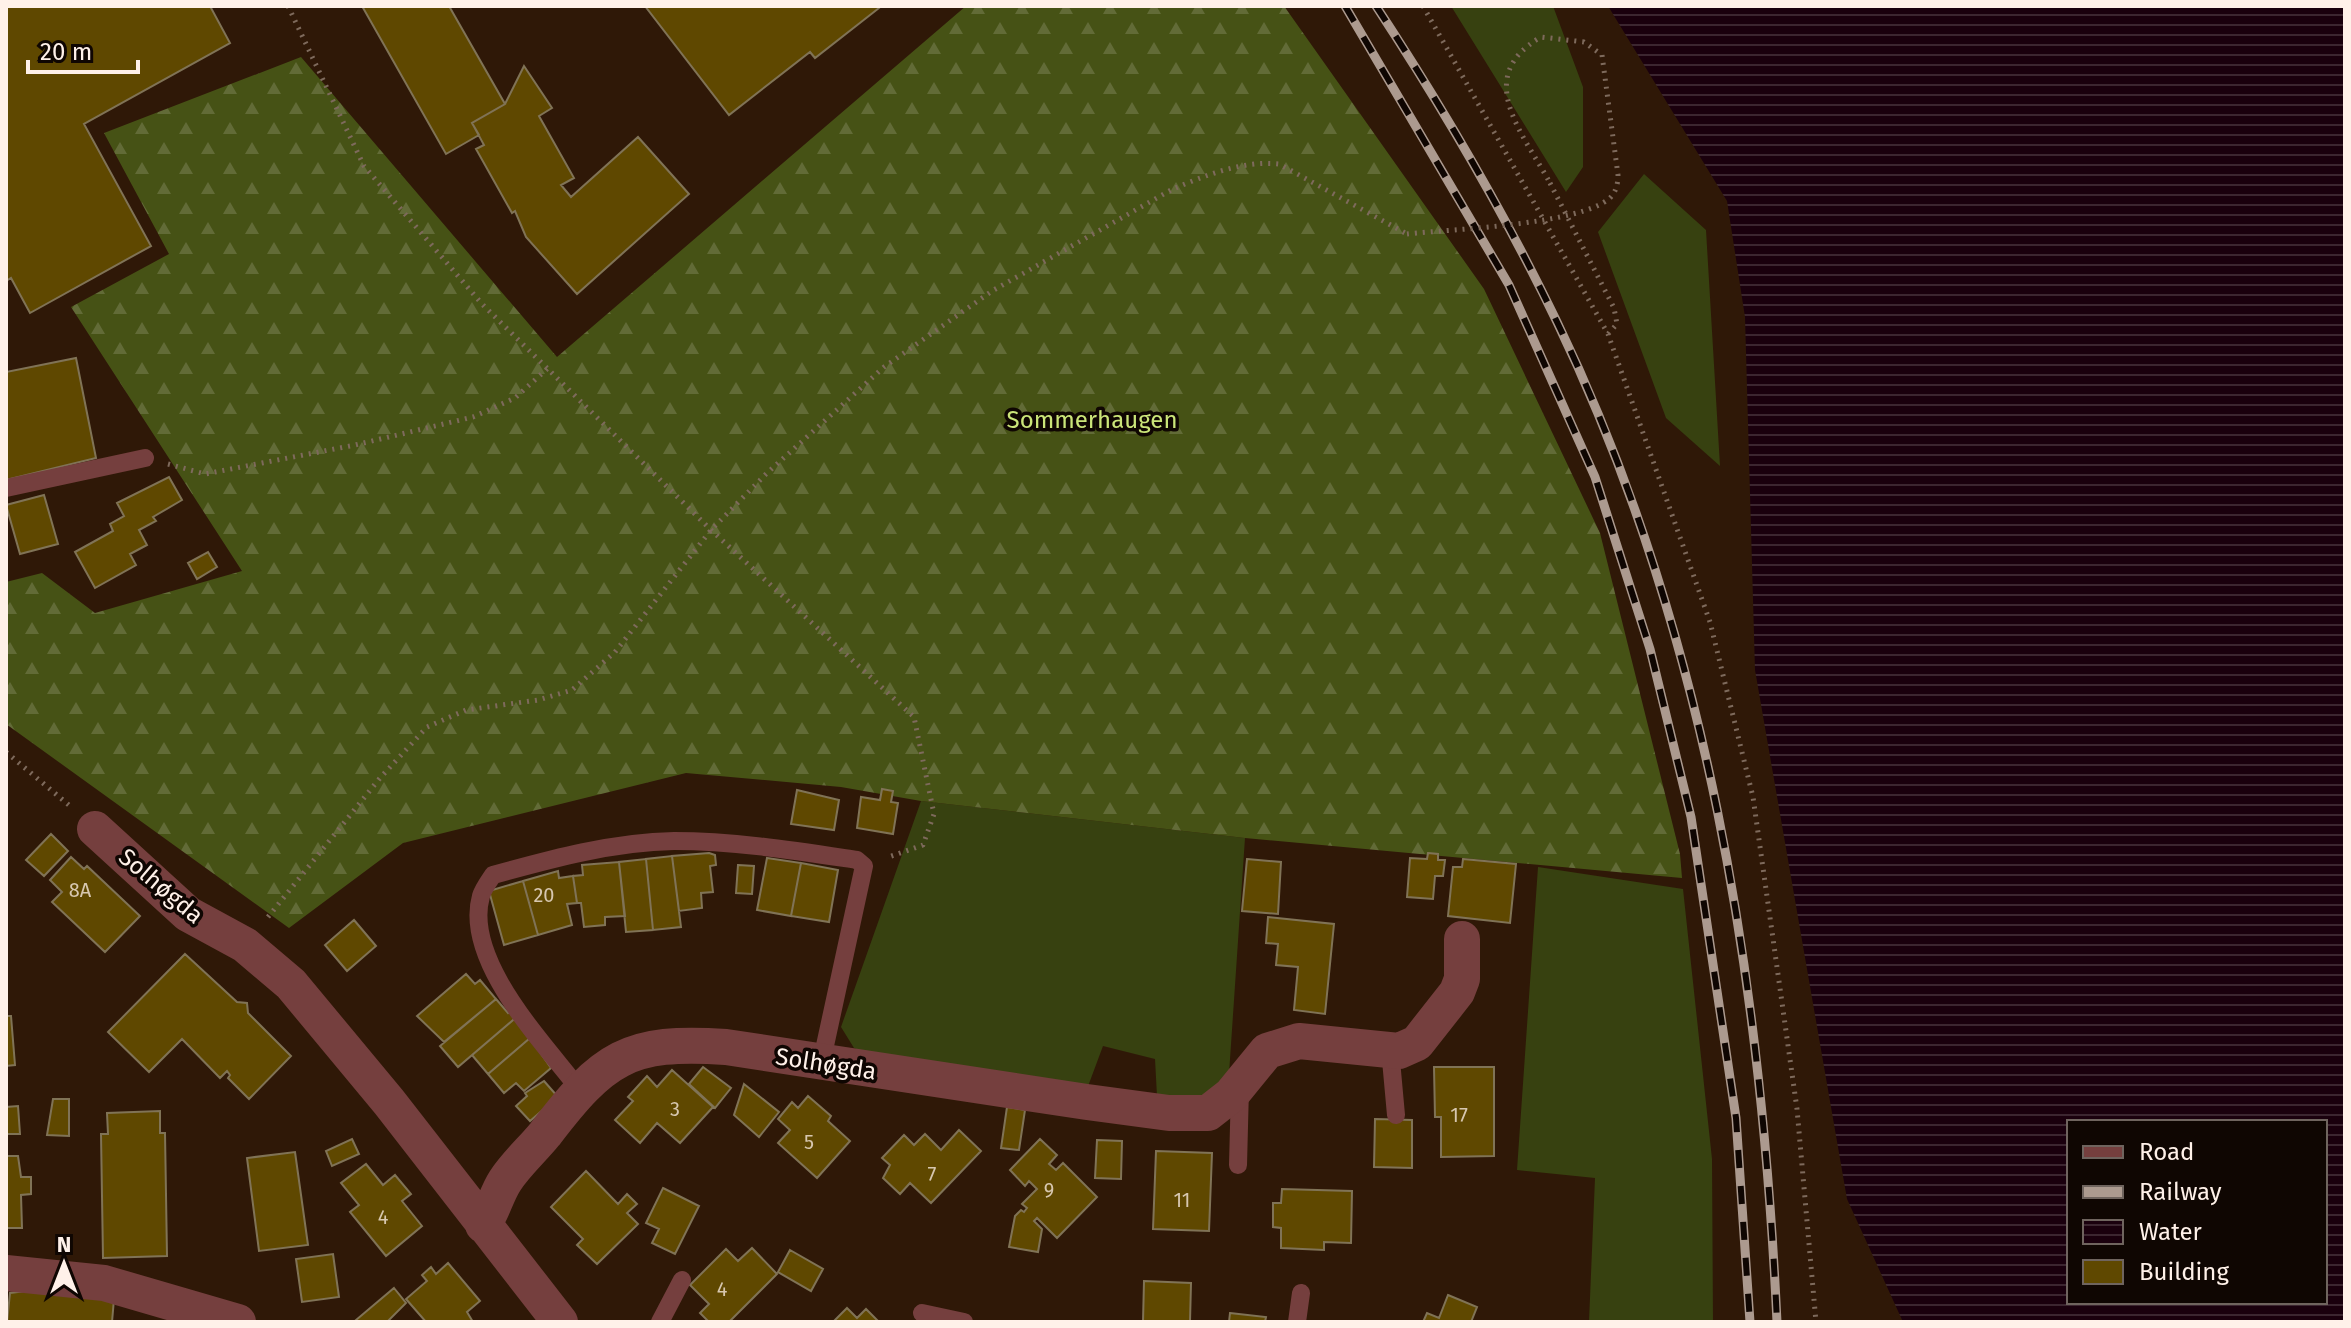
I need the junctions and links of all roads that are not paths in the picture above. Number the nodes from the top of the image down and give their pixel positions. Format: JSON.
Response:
{"nodes":[{"id":1,"x":145,"y":458,"type":"road end"},
{"id":2,"x":6,"y":488,"type":"edge"},
{"id":3,"x":95,"y":829,"type":"road end"},
{"id":4,"x":1462,"y":939,"type":"dead end"},
{"id":5,"x":1380,"y":1049,"type":"junction"},
{"id":6,"x":821,"y":1064,"type":"junction"},
{"id":7,"x":1241,"y":1084,"type":"junction"},
{"id":8,"x":579,"y":1089,"type":"junction"},
{"id":9,"x":1396,"y":1115,"type":"dead end"},
{"id":10,"x":1238,"y":1165,"type":"dead end"},
{"id":11,"x":483,"y":1225,"type":"junction"},
{"id":12,"x":6,"y":1273,"type":"edge"},
{"id":13,"x":682,"y":1280,"type":"dead end"},
{"id":14,"x":1301,"y":1293,"type":"dead end"},
{"id":15,"x":922,"y":1313,"type":"dead end"},
{"id":16,"x":238,"y":1322,"type":"edge"},
{"id":17,"x":560,"y":1322,"type":"edge"},
{"id":18,"x":660,"y":1322,"type":"edge"},
{"id":19,"x":964,"y":1322,"type":"edge"},
{"id":20,"x":1297,"y":1322,"type":"edge"}],
"edges":[{"from":1,"to":2,"type":"lane"},
{"from":3,"to":11,"type":"street","name":"Solhøgda"},
{"from":4,"to":5,"type":"street","name":"Solhøgda"},
{"from":5,"to":7,"type":"street","name":"Solhøgda"},
{"from":5,"to":9,"type":"lane"},
{"from":6,"to":7,"type":"street","name":"Solhøgda"},
{"from":6,"to":8,"type":"street","name":"Solhøgda"},
{"from":6,"to":8,"type":"lane"},
{"from":7,"to":10,"type":"lane"},
{"from":8,"to":11,"type":"street","name":"Solhøgda"},
{"from":11,"to":17,"type":"street","name":"Solhøgda"},
{"from":12,"to":16,"type":"street"},
{"from":13,"to":18,"type":"lane"},
{"from":14,"to":20,"type":"lane"},
{"from":15,"to":19,"type":"lane"}]}
